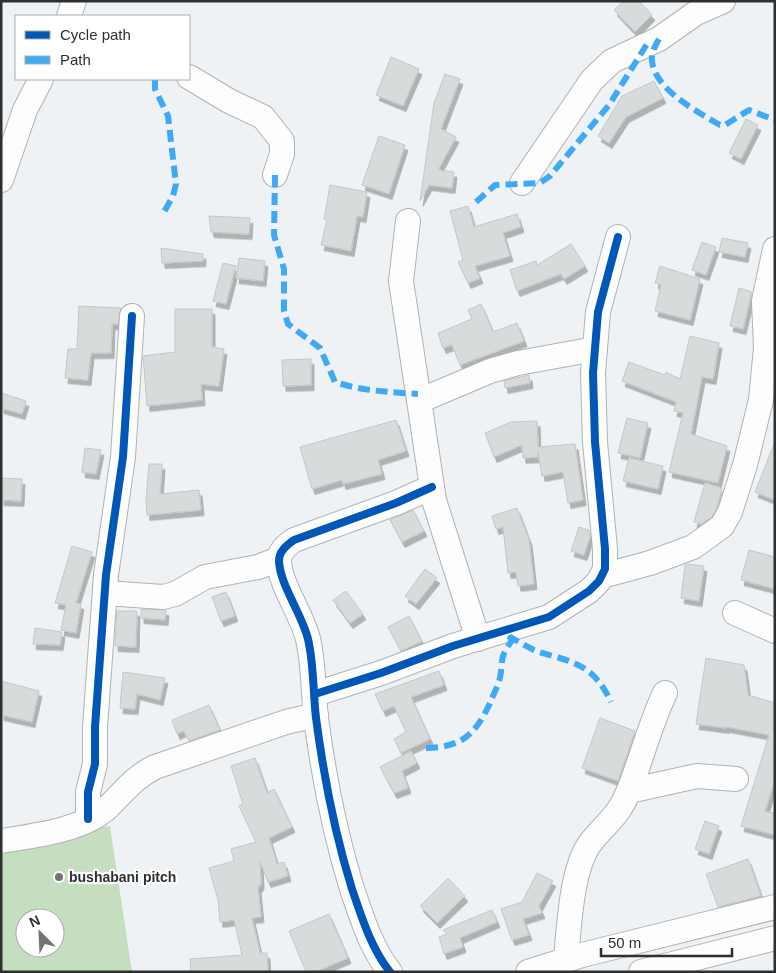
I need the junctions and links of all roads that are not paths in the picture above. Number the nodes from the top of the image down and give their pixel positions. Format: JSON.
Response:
{"nodes":[{"id":1,"x":723,"y":1,"type":"edge"},
{"id":2,"x":190,"y":78,"type":"edge"},
{"id":3,"x":41,"y":80,"type":"edge"},
{"id":4,"x":275,"y":175,"type":"dead end"},
{"id":5,"x":1,"y":180,"type":"edge"},
{"id":6,"x":522,"y":184,"type":"dead end"},
{"id":7,"x":408,"y":221,"type":"dead end"},
{"id":8,"x":618,"y":236,"type":"dead end"},
{"id":9,"x":775,"y":249,"type":"edge"},
{"id":10,"x":132,"y":316,"type":"dead end"},
{"id":11,"x":595,"y":349,"type":"junction"},
{"id":12,"x":419,"y":401,"type":"junction"},
{"id":13,"x":432,"y":487,"type":"junction"},
{"id":14,"x":279,"y":559,"type":"junction"},
{"id":15,"x":602,"y":576,"type":"junction"},
{"id":16,"x":105,"y":593,"type":"junction"},
{"id":17,"x":735,"y":613,"type":"dead end"},
{"id":18,"x":775,"y":631,"type":"edge"},
{"id":19,"x":478,"y":639,"type":"junction"},
{"id":20,"x":664,"y":693,"type":"dead end"},
{"id":21,"x":316,"y":705,"type":"junction"},
{"id":22,"x":736,"y":779,"type":"dead end"},
{"id":23,"x":629,"y":791,"type":"junction"},
{"id":24,"x":88,"y":819,"type":"junction"},
{"id":25,"x":1,"y":841,"type":"edge"},
{"id":26,"x":775,"y":907,"type":"edge"},
{"id":27,"x":655,"y":936,"type":"junction"},
{"id":28,"x":775,"y":938,"type":"edge"},
{"id":29,"x":566,"y":960,"type":"junction"},
{"id":30,"x":670,"y":965,"type":"junction"},
{"id":31,"x":390,"y":972,"type":"edge"},
{"id":32,"x":528,"y":972,"type":"edge"},
{"id":33,"x":641,"y":972,"type":"edge"}],
"edges":[{"from":1,"to":6,"type":"street"},
{"from":2,"to":4,"type":"street"},
{"from":3,"to":5,"type":"street"},
{"from":7,"to":12,"type":"street"},
{"from":8,"to":11,"type":"street"},
{"from":9,"to":15,"type":"street"},
{"from":10,"to":16,"type":"street"},
{"from":11,"to":12,"type":"street"},
{"from":11,"to":15,"type":"street"},
{"from":12,"to":13,"type":"street"},
{"from":13,"to":14,"type":"street"},
{"from":13,"to":19,"type":"street"},
{"from":14,"to":16,"type":"street"},
{"from":14,"to":21,"type":"street"},
{"from":15,"to":19,"type":"street"},
{"from":16,"to":24,"type":"street"},
{"from":17,"to":18,"type":"street"},
{"from":19,"to":21,"type":"street"},
{"from":20,"to":23,"type":"street"},
{"from":21,"to":24,"type":"street"},
{"from":21,"to":31,"type":"street"},
{"from":22,"to":23,"type":"street"},
{"from":23,"to":29,"type":"street"},
{"from":24,"to":25,"type":"street"},
{"from":26,"to":27,"type":"street"},
{"from":27,"to":29,"type":"street"},
{"from":27,"to":30,"type":"street"},
{"from":28,"to":30,"type":"street"},
{"from":29,"to":32,"type":"street"},
{"from":30,"to":33,"type":"street"}]}
